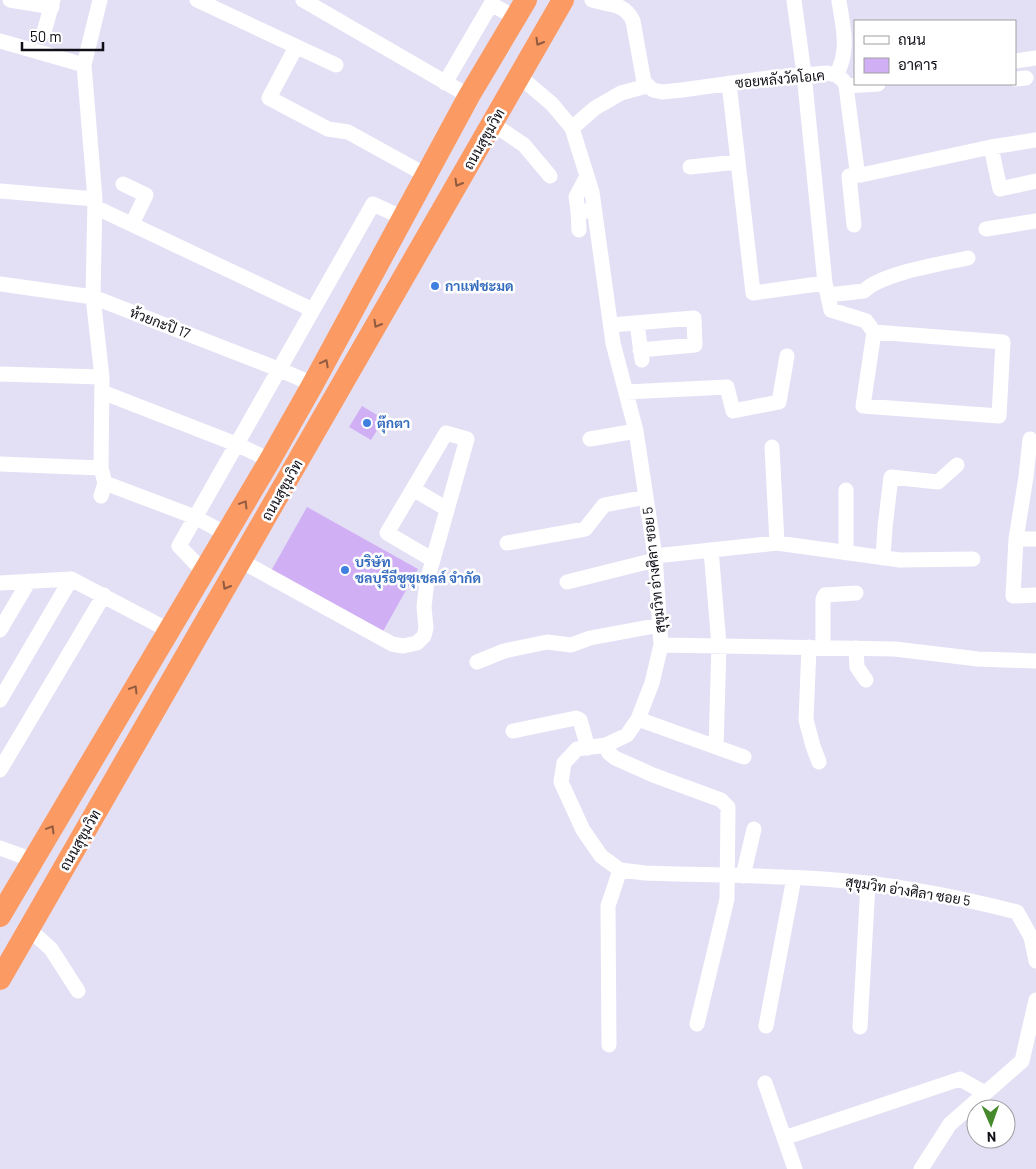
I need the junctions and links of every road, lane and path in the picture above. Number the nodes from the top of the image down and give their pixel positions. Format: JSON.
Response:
{"nodes":[{"id":1,"x":10,"y":0,"type":"edge"},
{"id":2,"x":100,"y":0,"type":"edge"},
{"id":3,"x":197,"y":0,"type":"edge"},
{"id":4,"x":303,"y":0,"type":"edge"},
{"id":5,"x":563,"y":0,"type":"edge"},
{"id":6,"x":592,"y":0,"type":"edge"},
{"id":7,"x":794,"y":0,"type":"edge"},
{"id":8,"x":839,"y":2,"type":"dead end"},
{"id":9,"x":53,"y":3,"type":"edge"},
{"id":10,"x":521,"y":9,"type":"edge"},
{"id":11,"x":44,"y":32,"type":"dead end"},
{"id":12,"x":0,"y":42,"type":"edge"},
{"id":13,"x":296,"y":47,"type":"junction"},
{"id":14,"x":1036,"y":58,"type":"edge"},
{"id":15,"x":1016,"y":61,"type":"edge"},
{"id":16,"x":84,"y":65,"type":"junction"},
{"id":17,"x":336,"y":65,"type":"dead end"},
{"id":18,"x":804,"y":74,"type":"junction"},
{"id":19,"x":836,"y":75,"type":"junction"},
{"id":20,"x":519,"y":76,"type":"junction"},
{"id":21,"x":445,"y":83,"type":"junction"},
{"id":22,"x":729,"y":83,"type":"junction"},
{"id":23,"x":862,"y":85,"type":"edge"},
{"id":24,"x":648,"y":86,"type":"junction"},
{"id":25,"x":846,"y":86,"type":"junction"},
{"id":26,"x":469,"y":96,"type":"junction"},
{"id":27,"x":493,"y":124,"type":"junction"},
{"id":28,"x":572,"y":128,"type":"junction"},
{"id":29,"x":1036,"y":140,"type":"edge"},
{"id":30,"x":991,"y":147,"type":"junction"},
{"id":31,"x":738,"y":162,"type":"junction"},
{"id":32,"x":690,"y":166,"type":"dead end"},
{"id":33,"x":426,"y":175,"type":"junction"},
{"id":34,"x":860,"y":175,"type":"junction"},
{"id":35,"x":550,"y":176,"type":"dead end"},
{"id":36,"x":587,"y":176,"type":"junction"},
{"id":37,"x":1036,"y":181,"type":"edge"},
{"id":38,"x":123,"y":184,"type":"dead end"},
{"id":39,"x":0,"y":191,"type":"edge"},
{"id":40,"x":95,"y":203,"type":"junction"},
{"id":41,"x":595,"y":210,"type":"junction"},
{"id":42,"x":578,"y":212,"type":"junction"},
{"id":43,"x":403,"y":218,"type":"junction"},
{"id":44,"x":1036,"y":221,"type":"edge"},
{"id":45,"x":132,"y":224,"type":"junction"},
{"id":46,"x":854,"y":225,"type":"dead end"},
{"id":47,"x":986,"y":229,"type":"dead end"},
{"id":48,"x":579,"y":230,"type":"dead end"},
{"id":49,"x":968,"y":258,"type":"dead end"},
{"id":50,"x":0,"y":284,"type":"edge"},
{"id":51,"x":826,"y":289,"type":"junction"},
{"id":52,"x":93,"y":297,"type":"junction"},
{"id":53,"x":313,"y":310,"type":"junction"},
{"id":54,"x":637,"y":323,"type":"junction"},
{"id":55,"x":611,"y":325,"type":"junction"},
{"id":56,"x":874,"y":332,"type":"junction"},
{"id":57,"x":613,"y":343,"type":"junction"},
{"id":58,"x":640,"y":350,"type":"junction"},
{"id":59,"x":787,"y":356,"type":"dead end"},
{"id":60,"x":278,"y":369,"type":"junction"},
{"id":61,"x":0,"y":374,"type":"edge"},
{"id":62,"x":314,"y":384,"type":"junction"},
{"id":63,"x":102,"y":385,"type":"junction"},
{"id":64,"x":626,"y":392,"type":"junction"},
{"id":65,"x":636,"y":431,"type":"junction"},
{"id":66,"x":590,"y":439,"type":"dead end"},
{"id":67,"x":1030,"y":439,"type":"dead end"},
{"id":68,"x":236,"y":444,"type":"junction"},
{"id":69,"x":772,"y":447,"type":"dead end"},
{"id":70,"x":270,"y":460,"type":"junction"},
{"id":71,"x":0,"y":464,"type":"edge"},
{"id":72,"x":958,"y":464,"type":"dead end"},
{"id":73,"x":101,"y":468,"type":"junction"},
{"id":74,"x":1031,"y":477,"type":"edge"},
{"id":75,"x":413,"y":489,"type":"junction"},
{"id":76,"x":846,"y":490,"type":"dead end"},
{"id":77,"x":646,"y":497,"type":"junction"},
{"id":78,"x":447,"y":509,"type":"junction"},
{"id":79,"x":195,"y":517,"type":"junction"},
{"id":80,"x":226,"y":534,"type":"junction"},
{"id":81,"x":1016,"y":539,"type":"junction"},
{"id":82,"x":1036,"y":539,"type":"edge"},
{"id":83,"x":507,"y":543,"type":"dead end"},
{"id":84,"x":777,"y":543,"type":"junction"},
{"id":85,"x":711,"y":550,"type":"junction"},
{"id":86,"x":846,"y":552,"type":"junction"},
{"id":87,"x":655,"y":558,"type":"junction"},
{"id":88,"x":884,"y":558,"type":"junction"},
{"id":89,"x":973,"y":559,"type":"dead end"},
{"id":90,"x":433,"y":560,"type":"junction"},
{"id":91,"x":241,"y":561,"type":"junction"},
{"id":92,"x":204,"y":572,"type":"junction"},
{"id":93,"x":71,"y":579,"type":"junction"},
{"id":94,"x":29,"y":581,"type":"junction"},
{"id":95,"x":567,"y":582,"type":"dead end"},
{"id":96,"x":0,"y":583,"type":"edge"},
{"id":97,"x":856,"y":593,"type":"dead end"},
{"id":98,"x":104,"y":595,"type":"junction"},
{"id":99,"x":1036,"y":595,"type":"edge"},
{"id":100,"x":660,"y":625,"type":"junction"},
{"id":101,"x":0,"y":630,"type":"edge"},
{"id":102,"x":170,"y":630,"type":"junction"},
{"id":103,"x":661,"y":645,"type":"junction"},
{"id":104,"x":719,"y":645,"type":"junction"},
{"id":105,"x":816,"y":647,"type":"junction"},
{"id":106,"x":856,"y":648,"type":"junction"},
{"id":107,"x":1036,"y":661,"type":"edge"},
{"id":108,"x":477,"y":662,"type":"dead end"},
{"id":109,"x":866,"y":680,"type":"dead end"},
{"id":110,"x":0,"y":700,"type":"edge"},
{"id":111,"x":638,"y":719,"type":"junction"},
{"id":112,"x":513,"y":731,"type":"dead end"},
{"id":113,"x":606,"y":745,"type":"junction"},
{"id":114,"x":716,"y":747,"type":"junction"},
{"id":115,"x":588,"y":748,"type":"junction"},
{"id":116,"x":744,"y":757,"type":"dead end"},
{"id":117,"x":819,"y":762,"type":"dead end"},
{"id":118,"x":1,"y":766,"type":"edge"},
{"id":119,"x":754,"y":829,"type":"dead end"},
{"id":120,"x":0,"y":848,"type":"edge"},
{"id":121,"x":33,"y":860,"type":"junction"},
{"id":122,"x":620,"y":870,"type":"junction"},
{"id":123,"x":727,"y":875,"type":"junction"},
{"id":124,"x":743,"y":876,"type":"junction"},
{"id":125,"x":794,"y":878,"type":"junction"},
{"id":126,"x":868,"y":884,"type":"junction"},
{"id":127,"x":0,"y":916,"type":"edge"},
{"id":128,"x":29,"y":929,"type":"junction"},
{"id":129,"x":1036,"y":961,"type":"edge"},
{"id":130,"x":0,"y":979,"type":"edge"},
{"id":131,"x":78,"y":991,"type":"dead end"},
{"id":132,"x":1036,"y":1000,"type":"edge"},
{"id":133,"x":697,"y":1024,"type":"dead end"},
{"id":134,"x":766,"y":1026,"type":"dead end"},
{"id":135,"x":860,"y":1027,"type":"dead end"},
{"id":136,"x":609,"y":1045,"type":"dead end"},
{"id":137,"x":765,"y":1083,"type":"dead end"},
{"id":138,"x":984,"y":1093,"type":"junction"},
{"id":139,"x":784,"y":1138,"type":"junction"},
{"id":140,"x":795,"y":1169,"type":"edge"},
{"id":141,"x":921,"y":1169,"type":"edge"}],
"edges":[{"from":1,"to":9,"type":"street"},
{"from":2,"to":16,"type":"street"},
{"from":3,"to":13,"type":"street"},
{"from":4,"to":21,"type":"street"},
{"from":5,"to":20,"type":"highway","name":"ถนนสุขุมวิท","one_way":true},
{"from":6,"to":24,"type":"street"},
{"from":7,"to":18,"type":"street"},
{"from":8,"to":19,"type":"street"},
{"from":9,"to":11,"type":"street"},
{"from":10,"to":21,"type":"street"},
{"from":10,"to":26,"type":"highway","name":"ถนนสุขุมวิท"},
{"from":12,"to":16,"type":"street"},
{"from":13,"to":17,"type":"street"},
{"from":13,"to":33,"type":"street"},
{"from":14,"to":15,"type":"street"},
{"from":16,"to":40,"type":"street"},
{"from":18,"to":19,"type":"street","name":"ซอยหลังวัดโอเค"},
{"from":18,"to":22,"type":"street","name":"ซอยหลังวัดโอเค"},
{"from":18,"to":51,"type":"street"},
{"from":19,"to":25,"type":"street","name":"ซอยหลังวัดโอเค"},
{"from":20,"to":27,"type":"highway","name":"ถนนสุขุมวิท"},
{"from":20,"to":28,"type":"street","name":"สุขุมวิท อ่างศิลา ซอย 5"},
{"from":21,"to":26,"type":"street"},
{"from":22,"to":24,"type":"street","name":"ซอยหลังวัดโอเค"},
{"from":22,"to":31,"type":"street"},
{"from":23,"to":25,"type":"street"},
{"from":24,"to":28,"type":"street"},
{"from":25,"to":34,"type":"street"},
{"from":26,"to":33,"type":"highway","name":"ถนนสุขุมวิท"},
{"from":27,"to":35,"type":"street"},
{"from":27,"to":91,"type":"highway","name":"ถนนสุขุมวิท","one_way":true},
{"from":28,"to":36,"type":"street","name":"สุขุมวิท อ่างศิลา ซอย 5"},
{"from":29,"to":30,"type":"street"},
{"from":30,"to":34,"type":"street"},
{"from":30,"to":37,"type":"street"},
{"from":31,"to":32,"type":"street"},
{"from":31,"to":51,"type":"street"},
{"from":33,"to":43,"type":"highway","name":"ถนนสุขุมวิท"},
{"from":34,"to":46,"type":"street"},
{"from":36,"to":41,"type":"street","name":"สุขุมวิท อ่างศิลา ซอย 5"},
{"from":36,"to":42,"type":"street"},
{"from":38,"to":45,"type":"street"},
{"from":39,"to":40,"type":"street"},
{"from":40,"to":45,"type":"street"},
{"from":40,"to":52,"type":"street"},
{"from":41,"to":42,"type":"street"},
{"from":41,"to":55,"type":"street","name":"สุขุมวิท อ่างศิลา ซอย 5"},
{"from":42,"to":48,"type":"street"},
{"from":43,"to":53,"type":"street"},
{"from":62,"to":43,"type":"highway","name":"ถนนสุขุมวิท","one_way":true},
{"from":44,"to":47,"type":"street"},
{"from":45,"to":53,"type":"street"},
{"from":49,"to":51,"type":"street"},
{"from":50,"to":52,"type":"street","name":"ห้วยกะปิ 17"},
{"from":51,"to":56,"type":"street"},
{"from":52,"to":60,"type":"street","name":"ห้วยกะปิ 17"},
{"from":52,"to":63,"type":"street"},
{"from":53,"to":60,"type":"street"},
{"from":54,"to":55,"type":"street"},
{"from":54,"to":58,"type":"street"},
{"from":54,"to":58,"type":"street"},
{"from":55,"to":57,"type":"street","name":"สุขุมวิท อ่างศิลา ซอย 5"},
{"from":56,"to":56,"type":"street"},
{"from":57,"to":58,"type":"street"},
{"from":57,"to":64,"type":"street","name":"สุขุมวิท อ่างศิลา ซอย 5"},
{"from":59,"to":64,"type":"street"},
{"from":60,"to":62,"type":"street","name":"ห้วยกะปิ 17"},
{"from":60,"to":68,"type":"street"},
{"from":61,"to":63,"type":"street"},
{"from":62,"to":70,"type":"highway","name":"ถนนสุขุมวิท"},
{"from":63,"to":68,"type":"street"},
{"from":63,"to":73,"type":"street"},
{"from":64,"to":65,"type":"street","name":"สุขุมวิท อ่างศิลา ซอย 5"},
{"from":65,"to":66,"type":"street"},
{"from":65,"to":77,"type":"street","name":"สุขุมวิท อ่างศิลา ซอย 5"},
{"from":67,"to":74,"type":"street"},
{"from":68,"to":70,"type":"street"},
{"from":68,"to":79,"type":"street"},
{"from":69,"to":84,"type":"street"},
{"from":80,"to":70,"type":"highway","name":"ถนนสุขุมวิท","one_way":true},
{"from":71,"to":73,"type":"street"},
{"from":72,"to":88,"type":"street"},
{"from":73,"to":79,"type":"street"},
{"from":74,"to":81,"type":"street"},
{"from":75,"to":78,"type":"street"},
{"from":75,"to":78,"type":"street"},
{"from":75,"to":90,"type":"street"},
{"from":76,"to":86,"type":"street"},
{"from":77,"to":83,"type":"street"},
{"from":77,"to":87,"type":"street","name":"สุขุมวิท อ่างศิลา ซอย 5"},
{"from":78,"to":90,"type":"street"},
{"from":79,"to":80,"type":"street"},
{"from":79,"to":92,"type":"street"},
{"from":80,"to":92,"type":"highway","name":"ถนนสุขุมวิท"},
{"from":81,"to":82,"type":"street"},
{"from":81,"to":99,"type":"street"},
{"from":84,"to":85,"type":"street"},
{"from":84,"to":86,"type":"street"},
{"from":85,"to":87,"type":"street"},
{"from":85,"to":104,"type":"street"},
{"from":86,"to":88,"type":"street"},
{"from":87,"to":95,"type":"street"},
{"from":87,"to":100,"type":"street","name":"สุขุมวิท อ่างศิลา ซอย 5"},
{"from":88,"to":89,"type":"street"},
{"from":90,"to":91,"type":"street"},
{"from":91,"to":128,"type":"highway","name":"ถนนสุขุมวิท","one_way":true},
{"from":92,"to":102,"type":"highway","name":"ถนนสุขุมวิท"},
{"from":93,"to":94,"type":"street"},
{"from":93,"to":98,"type":"street"},
{"from":93,"to":110,"type":"street"},
{"from":94,"to":96,"type":"street"},
{"from":94,"to":101,"type":"street"},
{"from":97,"to":105,"type":"street"},
{"from":98,"to":102,"type":"street"},
{"from":98,"to":118,"type":"street"},
{"from":100,"to":103,"type":"street","name":"สุขุมวิท อ่างศิลา ซอย 5"},
{"from":100,"to":108,"type":"street"},
{"from":121,"to":102,"type":"highway","name":"ถนนสุขุมวิท","one_way":true},
{"from":103,"to":104,"type":"street"},
{"from":103,"to":111,"type":"street","name":"สุขุมวิท อ่างศิลา ซอย 5"},
{"from":104,"to":105,"type":"street"},
{"from":104,"to":114,"type":"street"},
{"from":105,"to":106,"type":"street"},
{"from":105,"to":117,"type":"street"},
{"from":106,"to":107,"type":"street"},
{"from":106,"to":109,"type":"street"},
{"from":111,"to":113,"type":"street","name":"สุขุมวิท อ่างศิลา ซอย 5"},
{"from":111,"to":114,"type":"street"},
{"from":112,"to":115,"type":"street"},
{"from":113,"to":115,"type":"street","name":"สุขุมวิท อ่างศิลา ซอย 5"},
{"from":113,"to":123,"type":"street"},
{"from":114,"to":116,"type":"street"},
{"from":115,"to":122,"type":"street","name":"สุขุมวิท อ่างศิลา ซอย 5"},
{"from":119,"to":124,"type":"street"},
{"from":120,"to":121,"type":"street"},
{"from":121,"to":127,"type":"highway","name":"ถนนสุขุมวิท"},
{"from":122,"to":123,"type":"street","name":"สุขุมวิท อ่างศิลา ซอย 5"},
{"from":122,"to":136,"type":"street"},
{"from":123,"to":124,"type":"street","name":"สุขุมวิท อ่างศิลา ซอย 5"},
{"from":123,"to":133,"type":"street"},
{"from":124,"to":125,"type":"street","name":"สุขุมวิท อ่างศิลา ซอย 5"},
{"from":125,"to":126,"type":"street","name":"สุขุมวิท อ่างศิลา ซอย 5"},
{"from":125,"to":134,"type":"street"},
{"from":126,"to":129,"type":"street","name":"สุขุมวิท อ่างศิลา ซอย 5"},
{"from":126,"to":135,"type":"street"},
{"from":128,"to":130,"type":"highway","name":"ถนนสุขุมวิท"},
{"from":128,"to":131,"type":"street"},
{"from":132,"to":138,"type":"street"},
{"from":137,"to":139,"type":"street"},
{"from":138,"to":139,"type":"street"},
{"from":138,"to":141,"type":"street"},
{"from":139,"to":140,"type":"street"}]}
